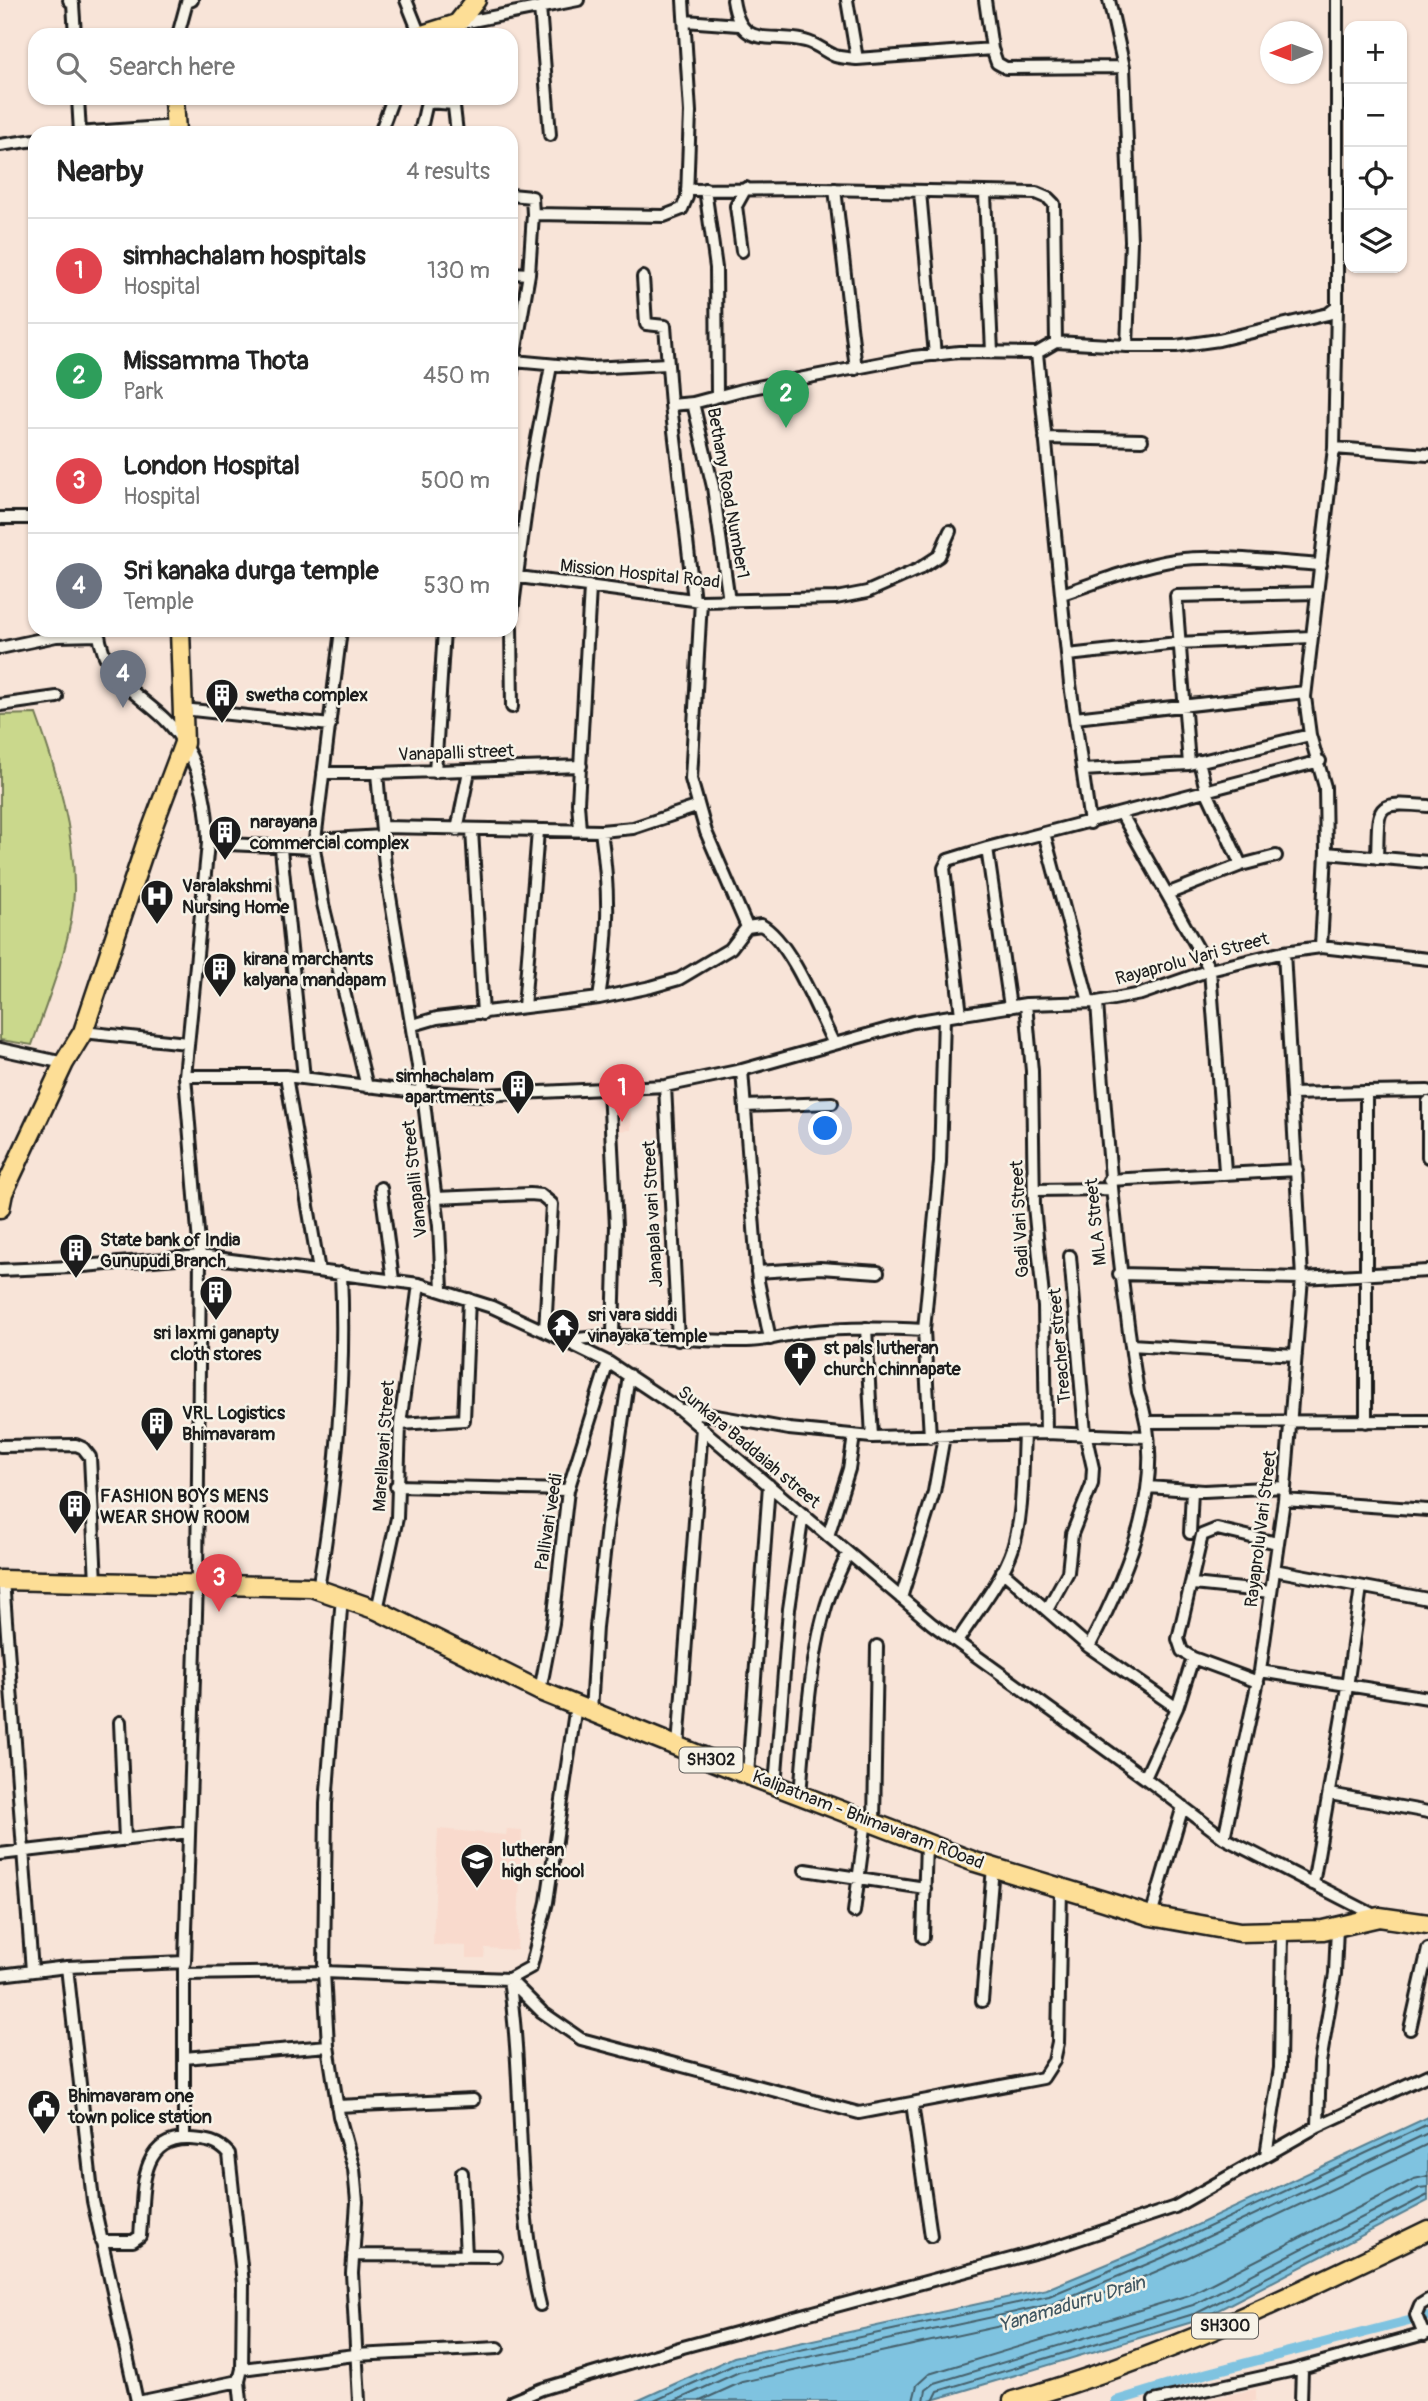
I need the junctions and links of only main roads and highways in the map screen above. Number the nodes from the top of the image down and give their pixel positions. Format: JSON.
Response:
{"nodes":[{"id":1,"x":476,"y":0,"type":"edge"},
{"id":2,"x":451,"y":28,"type":"edge"},
{"id":3,"x":174,"y":105,"type":"edge"},
{"id":4,"x":176,"y":126,"type":"edge"},
{"id":5,"x":180,"y":637,"type":"edge"},
{"id":6,"x":0,"y":1208,"type":"edge"},
{"id":7,"x":2,"y":1580,"type":"edge"},
{"id":8,"x":1428,"y":1924,"type":"edge"},
{"id":9,"x":1428,"y":2230,"type":"edge"},
{"id":10,"x":1013,"y":2401,"type":"edge"}],
"edges":[{"from":1,"to":2,"type":"main road"},
{"from":3,"to":4,"type":"main road"},
{"from":5,"to":6,"type":"main road"},
{"from":7,"to":8,"type":"main road","name":"Kalipatnam - Bhimavaram ROoad","number":"SH302"},
{"from":9,"to":10,"type":"main road","number":"SH300"}]}
